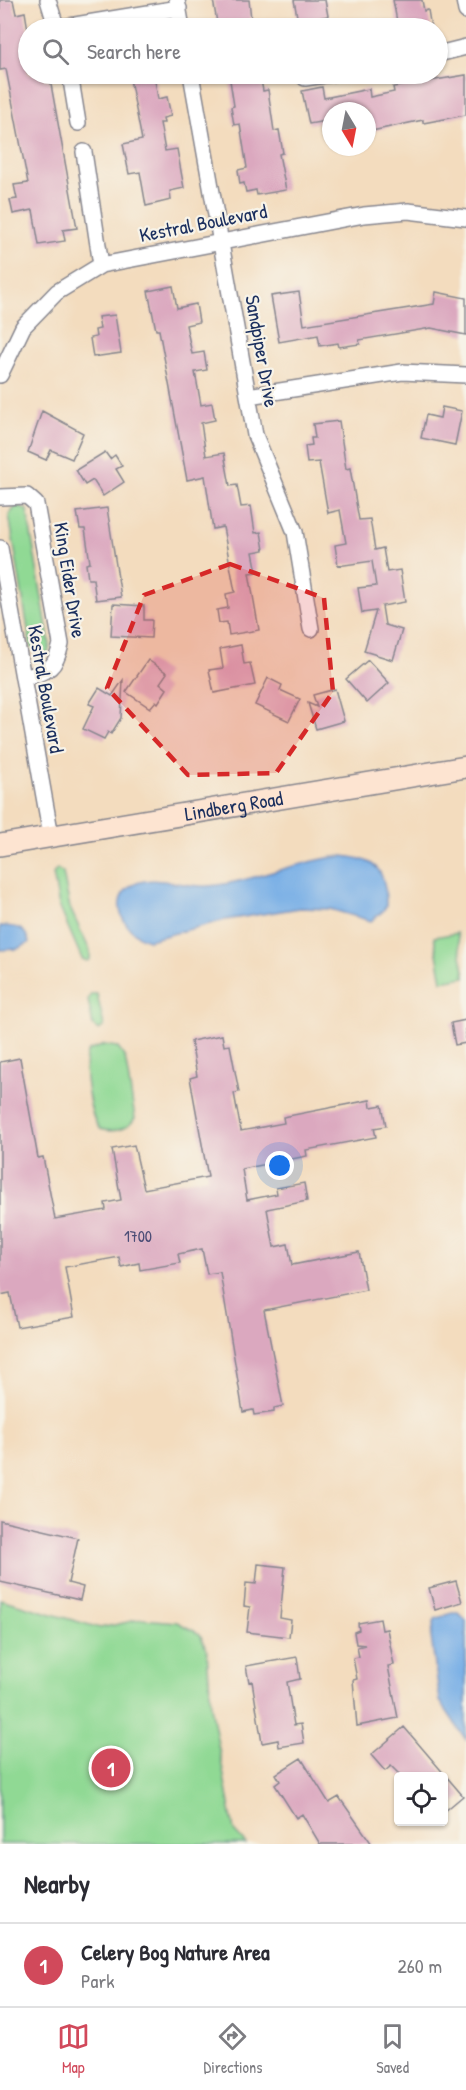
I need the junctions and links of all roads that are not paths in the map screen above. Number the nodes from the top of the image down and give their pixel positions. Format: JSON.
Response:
{"nodes":[{"id":1,"x":48,"y":0,"type":"edge"},
{"id":2,"x":464,"y":0,"type":"edge"},
{"id":3,"x":178,"y":4,"type":"edge"},
{"id":4,"x":466,"y":12,"type":"edge"},
{"id":5,"x":53,"y":18,"type":"edge"},
{"id":6,"x":112,"y":18,"type":"edge"},
{"id":7,"x":466,"y":47,"type":"edge"},
{"id":8,"x":448,"y":52,"type":"edge"},
{"id":9,"x":72,"y":84,"type":"edge"},
{"id":10,"x":193,"y":84,"type":"edge"},
{"id":11,"x":78,"y":123,"type":"dead end"},
{"id":12,"x":84,"y":152,"type":"dead end"},
{"id":13,"x":466,"y":218,"type":"edge"},
{"id":14,"x":221,"y":241,"type":"junction"},
{"id":15,"x":101,"y":265,"type":"junction"},
{"id":16,"x":0,"y":375,"type":"edge"},
{"id":17,"x":466,"y":375,"type":"edge"},
{"id":18,"x":248,"y":396,"type":"junction"},
{"id":19,"x":0,"y":497,"type":"edge"},
{"id":20,"x":0,"y":548,"type":"edge"},
{"id":21,"x":311,"y":629,"type":"dead end"},
{"id":22,"x":23,"y":678,"type":"junction"},
{"id":23,"x":466,"y":767,"type":"edge"},
{"id":24,"x":51,"y":836,"type":"junction"},
{"id":25,"x":0,"y":845,"type":"edge"}],
"edges":[{"from":1,"to":5,"type":"street"},
{"from":2,"to":4,"type":"street"},
{"from":3,"to":6,"type":"street"},
{"from":7,"to":8,"type":"street"},
{"from":9,"to":11,"type":"street"},
{"from":10,"to":14,"type":"street","name":"Sandpiper Drive"},
{"from":12,"to":15,"type":"street"},
{"from":13,"to":14,"type":"street","name":"Kestral Boulevard"},
{"from":14,"to":15,"type":"street","name":"Kestral Boulevard"},
{"from":14,"to":18,"type":"street","name":"Sandpiper Drive"},
{"from":15,"to":16,"type":"street","name":"Kestral Boulevard"},
{"from":17,"to":18,"type":"street"},
{"from":18,"to":21,"type":"street","name":"Sandpiper Drive"},
{"from":19,"to":22,"type":"street","name":"King Eider Drive"},
{"from":20,"to":22,"type":"street","name":"Kestral Boulevard"},
{"from":22,"to":24,"type":"street","name":"Kestral Boulevard"},
{"from":23,"to":24,"type":"main road","name":"Lindberg Road"},
{"from":24,"to":25,"type":"main road","name":"Lindberg Road"}]}
